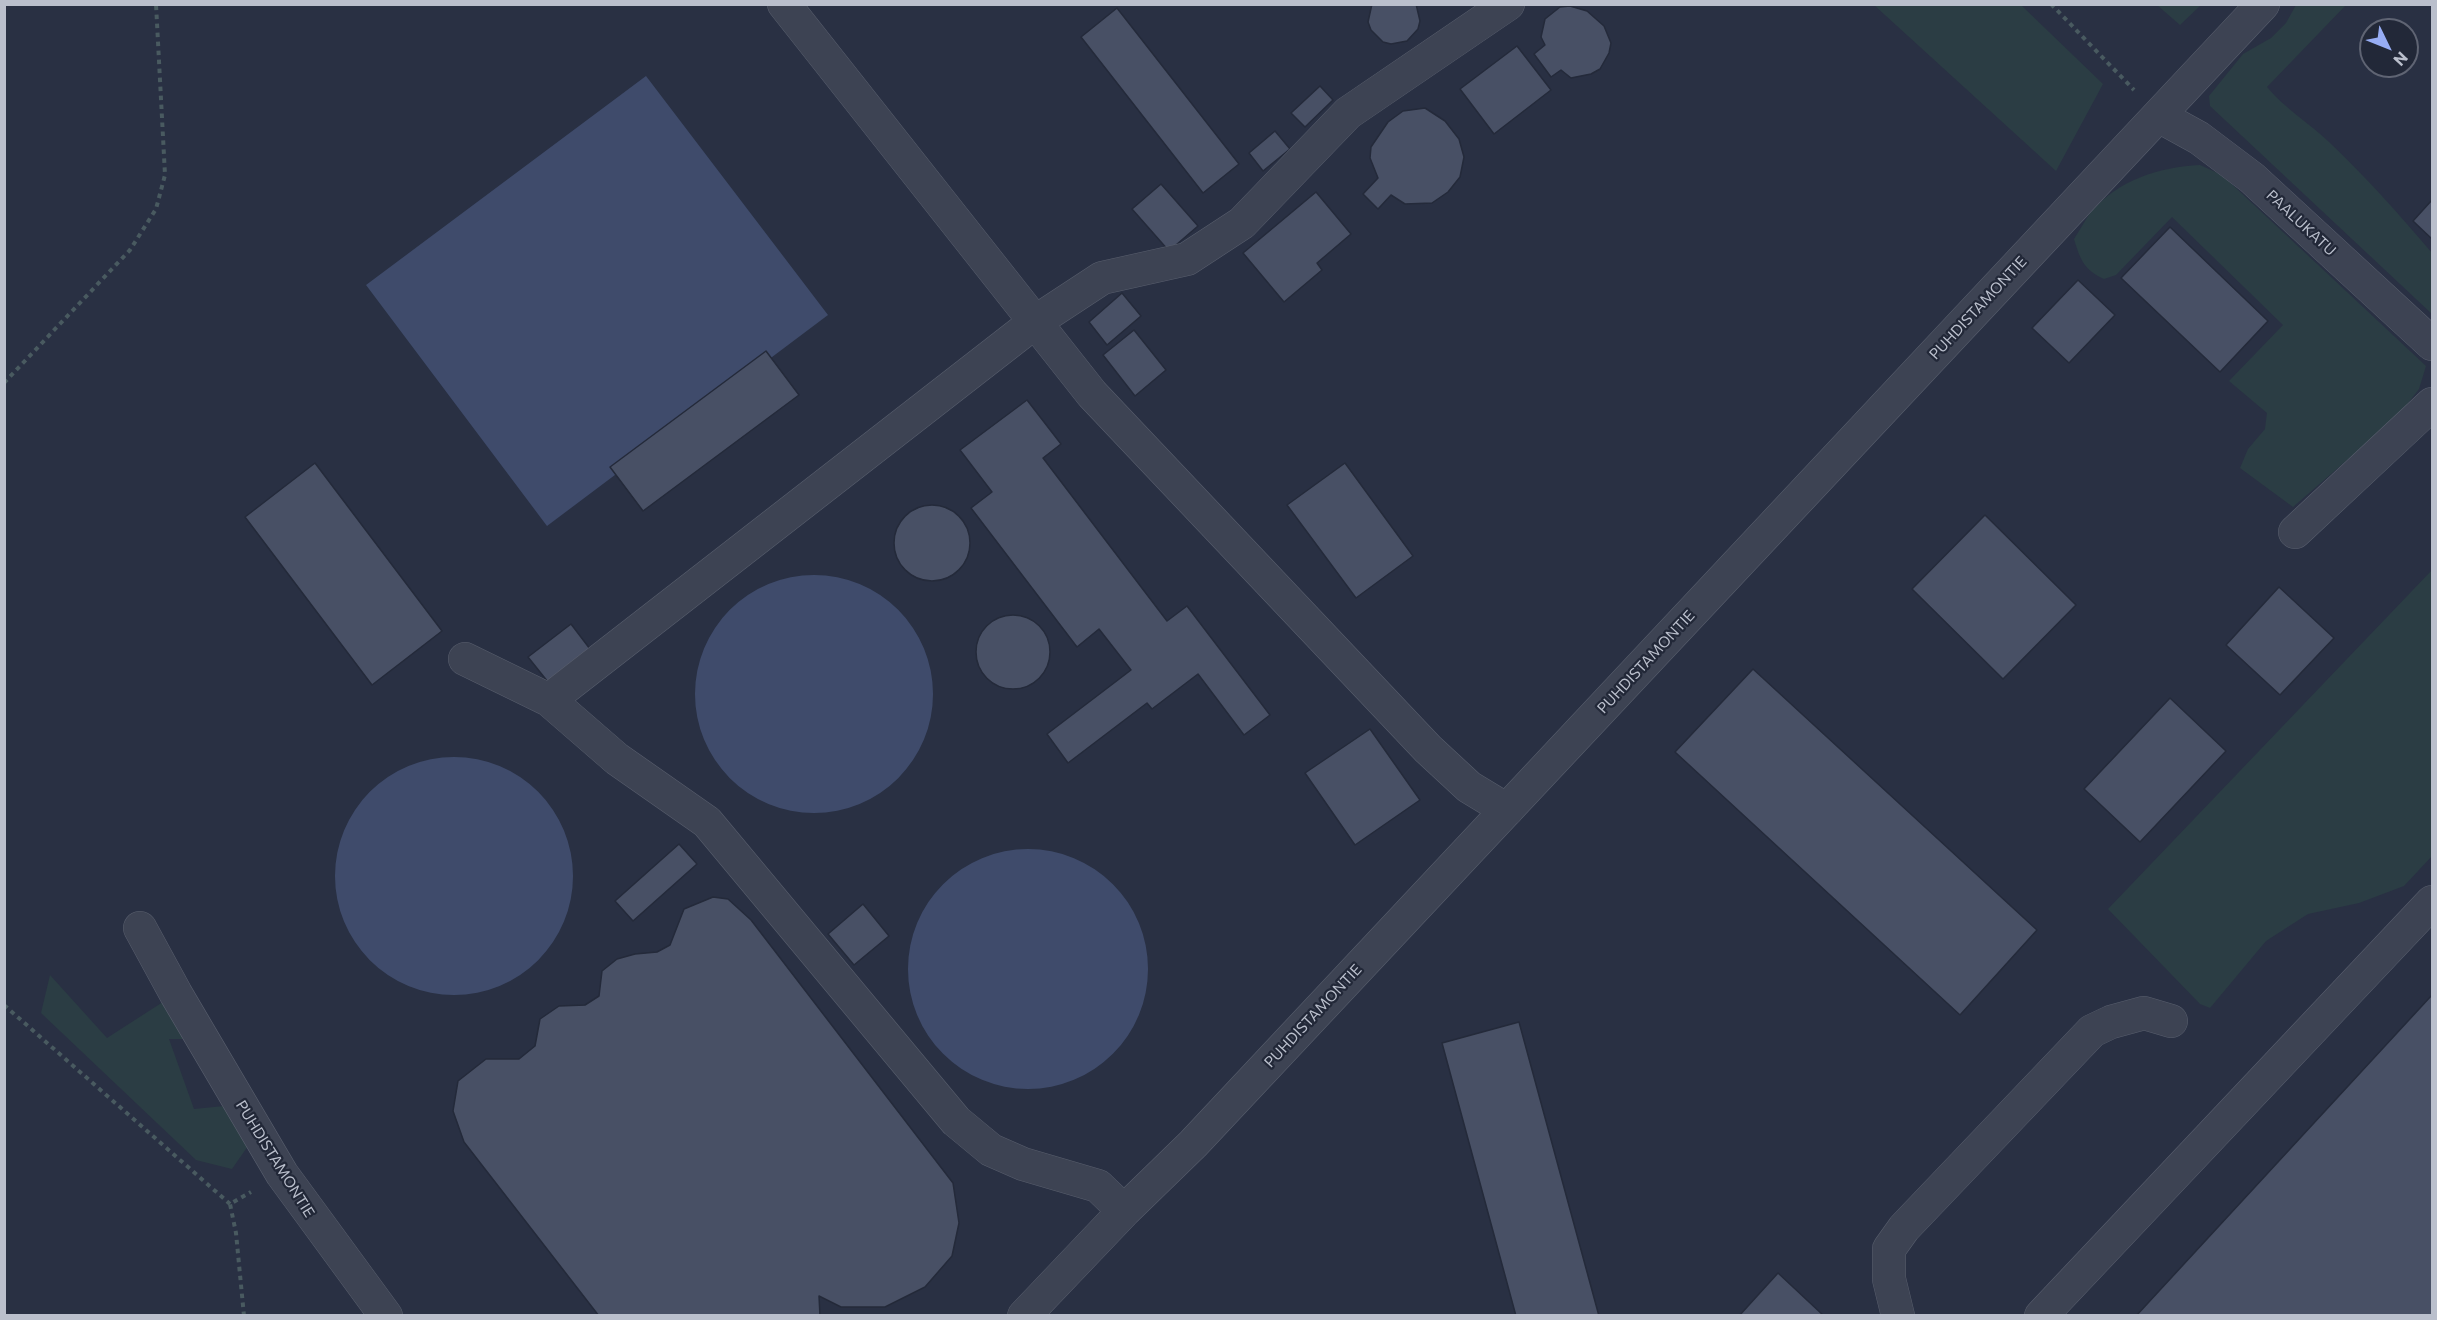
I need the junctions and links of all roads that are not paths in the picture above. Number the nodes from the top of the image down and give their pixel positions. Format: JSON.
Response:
{"nodes":[{"id":1,"x":784,"y":4,"type":"edge"},
{"id":2,"x":1508,"y":4,"type":"edge"},
{"id":3,"x":2263,"y":4,"type":"edge"},
{"id":4,"x":2159,"y":116,"type":"junction"},
{"id":5,"x":1035,"y":322,"type":"junction"},
{"id":6,"x":2433,"y":344,"type":"edge"},
{"id":7,"x":2433,"y":404,"type":"edge"},
{"id":8,"x":2295,"y":532,"type":"dead end"},
{"id":9,"x":465,"y":659,"type":"dead end"},
{"id":10,"x":549,"y":700,"type":"junction"},
{"id":11,"x":1507,"y":810,"type":"junction"},
{"id":12,"x":2433,"y":902,"type":"edge"},
{"id":13,"x":140,"y":928,"type":"dead end"},
{"id":14,"x":2171,"y":1021,"type":"dead end"},
{"id":15,"x":1124,"y":1211,"type":"junction"},
{"id":16,"x":386,"y":1316,"type":"edge"},
{"id":17,"x":1024,"y":1316,"type":"edge"},
{"id":18,"x":1898,"y":1316,"type":"edge"},
{"id":19,"x":2041,"y":1316,"type":"edge"}],
"edges":[{"from":1,"to":5,"type":"street"},
{"from":2,"to":5,"type":"street"},
{"from":3,"to":4,"type":"street","name":"PUHDISTAMONTIE"},
{"from":4,"to":6,"type":"street","name":"PAALUKATU"},
{"from":4,"to":11,"type":"street","name":"PUHDISTAMONTIE"},
{"from":5,"to":10,"type":"street"},
{"from":5,"to":11,"type":"street"},
{"from":7,"to":8,"type":"street"},
{"from":9,"to":10,"type":"street"},
{"from":10,"to":15,"type":"street"},
{"from":11,"to":15,"type":"street","name":"PUHDISTAMONTIE"},
{"from":12,"to":19,"type":"street"},
{"from":13,"to":16,"type":"street","name":"PUHDISTAMONTIE"},
{"from":14,"to":18,"type":"street"},
{"from":15,"to":17,"type":"street","name":"PUHDISTAMONTIE"}]}
